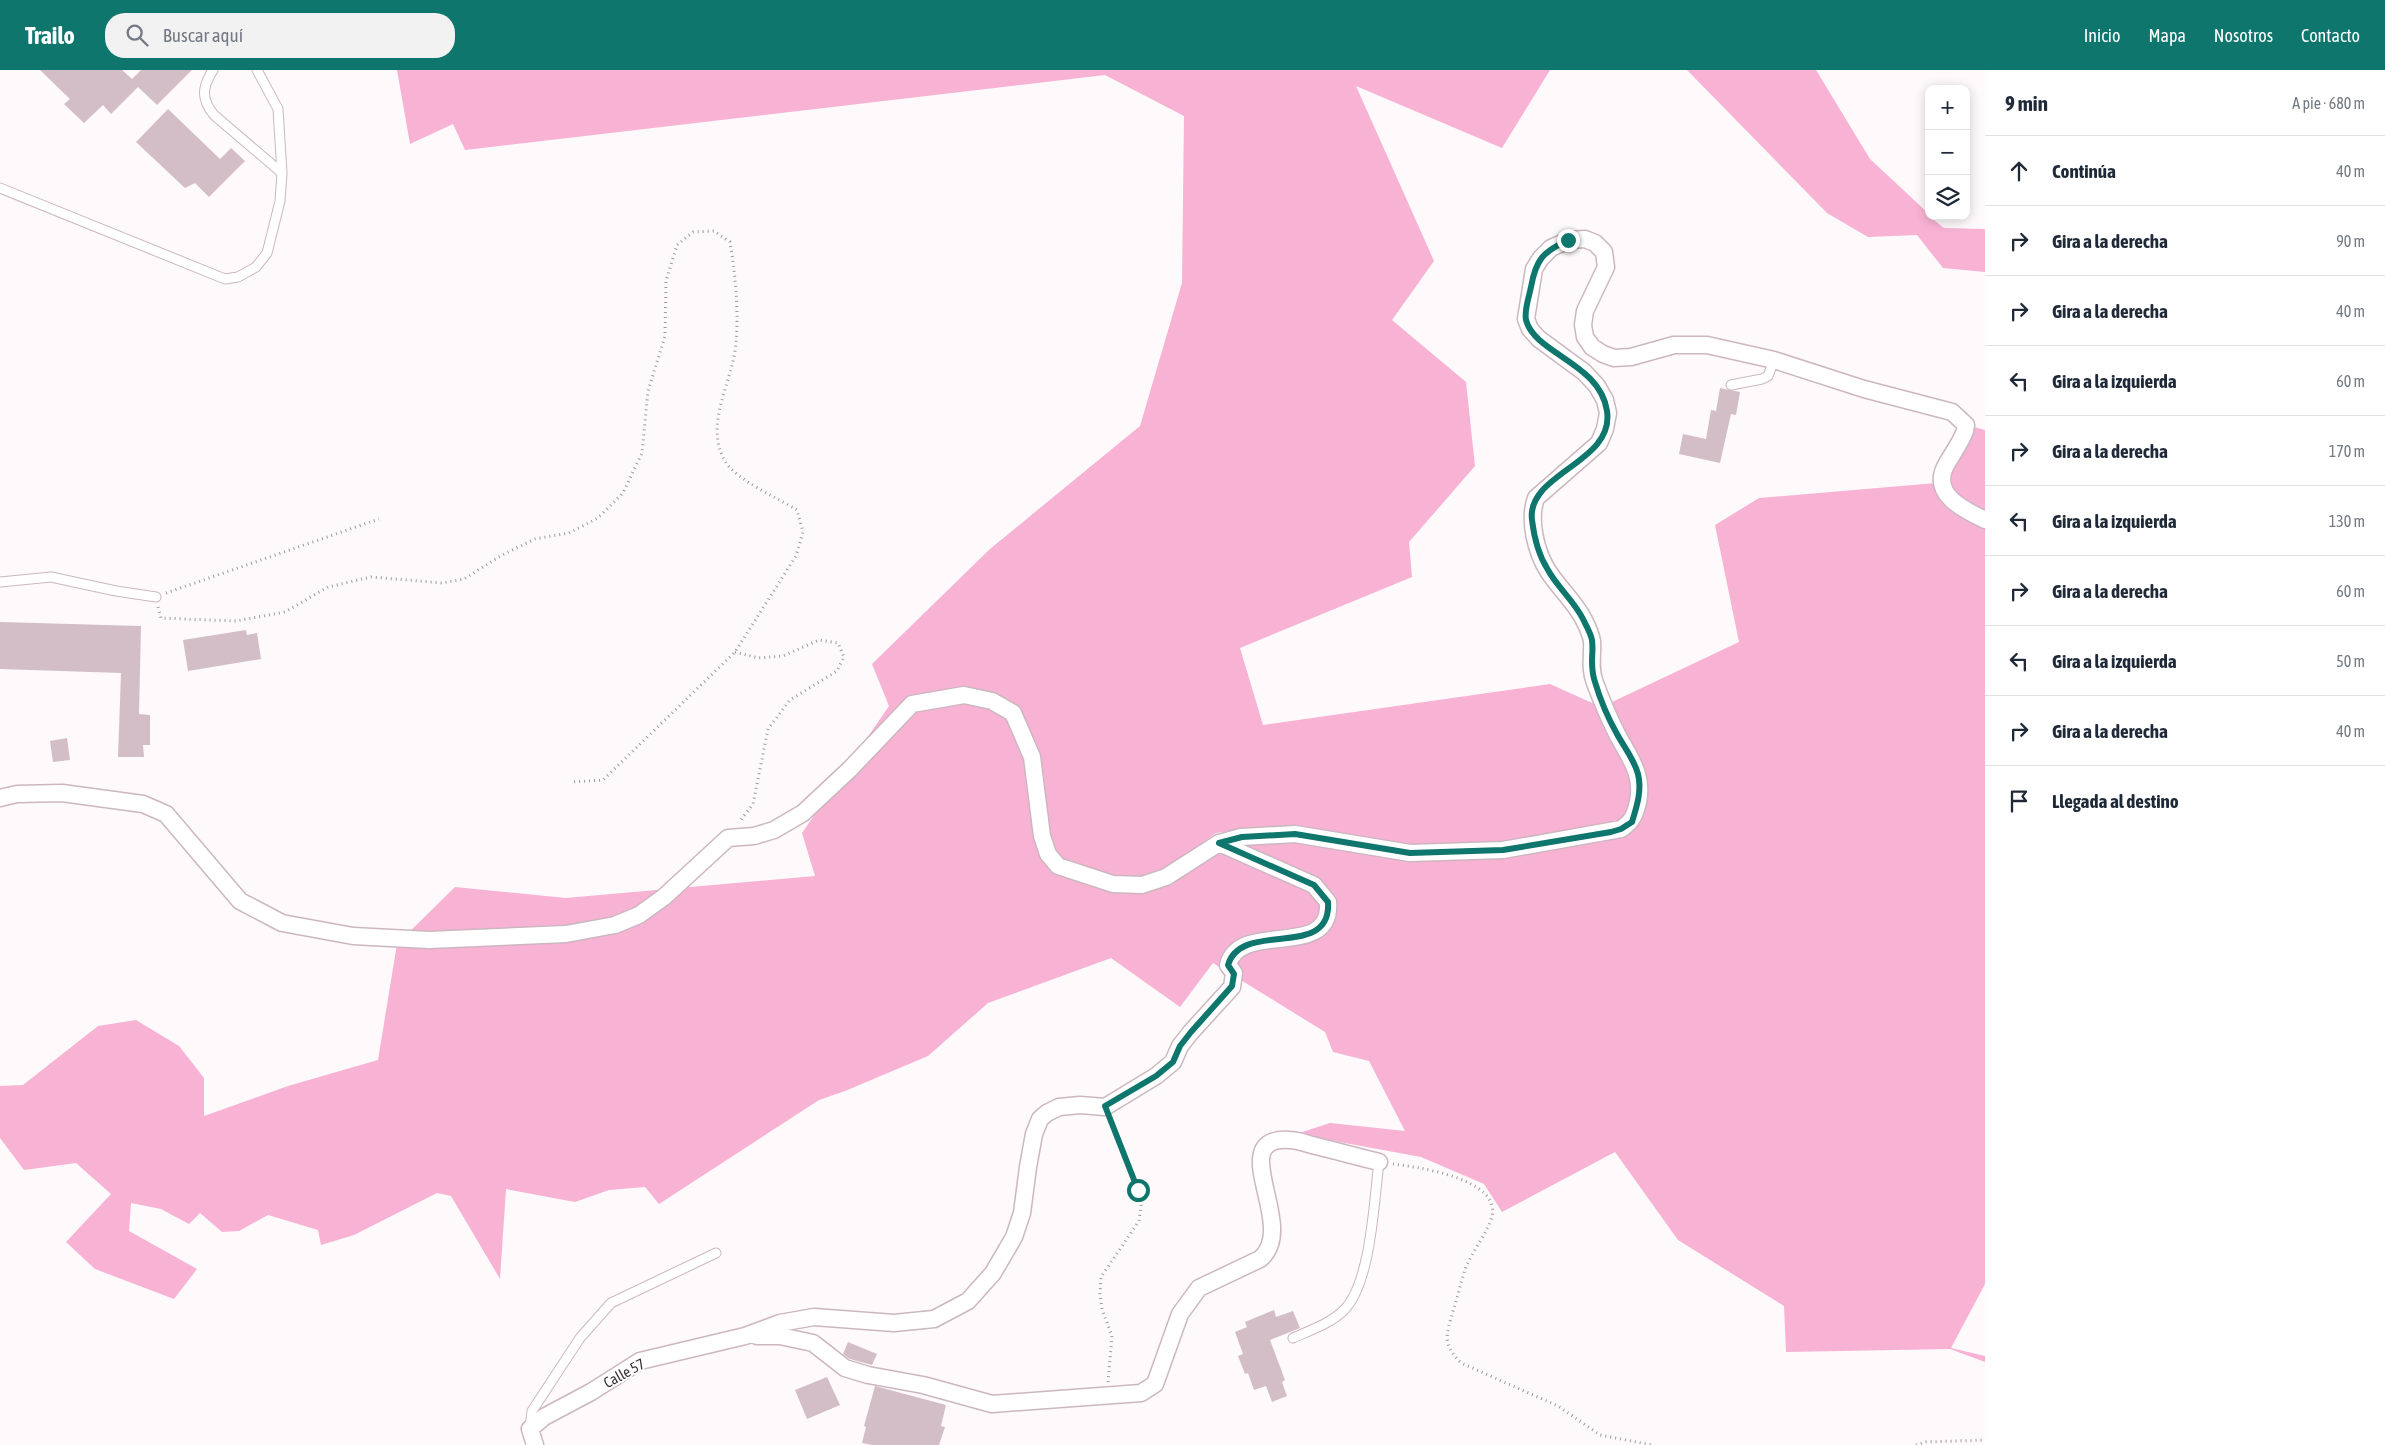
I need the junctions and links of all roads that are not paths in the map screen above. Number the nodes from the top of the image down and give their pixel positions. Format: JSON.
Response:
{"nodes":[{"id":1,"x":214,"y":70,"type":"edge"},
{"id":2,"x":257,"y":70,"type":"edge"},
{"id":3,"x":282,"y":173,"type":"junction"},
{"id":4,"x":0,"y":188,"type":"edge"},
{"id":5,"x":1774,"y":360,"type":"junction"},
{"id":6,"x":1732,"y":385,"type":"dead end"},
{"id":7,"x":1985,"y":520,"type":"edge"},
{"id":8,"x":0,"y":582,"type":"edge"},
{"id":9,"x":156,"y":597,"type":"road end"},
{"id":10,"x":0,"y":798,"type":"edge"},
{"id":11,"x":1219,"y":843,"type":"junction"},
{"id":12,"x":1379,"y":1162,"type":"joint"},
{"id":13,"x":716,"y":1254,"type":"dead end"},
{"id":14,"x":745,"y":1336,"type":"junction"},
{"id":15,"x":1293,"y":1338,"type":"dead end"},
{"id":16,"x":532,"y":1437,"type":"edge"}],
"edges":[{"from":1,"to":3,"type":"lane"},
{"from":2,"to":3,"type":"lane"},
{"from":3,"to":4,"type":"lane"},
{"from":5,"to":6,"type":"lane"},
{"from":5,"to":7,"type":"street"},
{"from":5,"to":11,"type":"street"},
{"from":8,"to":9,"type":"lane"},
{"from":10,"to":11,"type":"street"},
{"from":11,"to":14,"type":"street"},
{"from":12,"to":14,"type":"street"},
{"from":12,"to":15,"type":"lane"},
{"from":13,"to":16,"type":"lane"},
{"from":14,"to":16,"type":"street","name":"Calle 57"}]}
